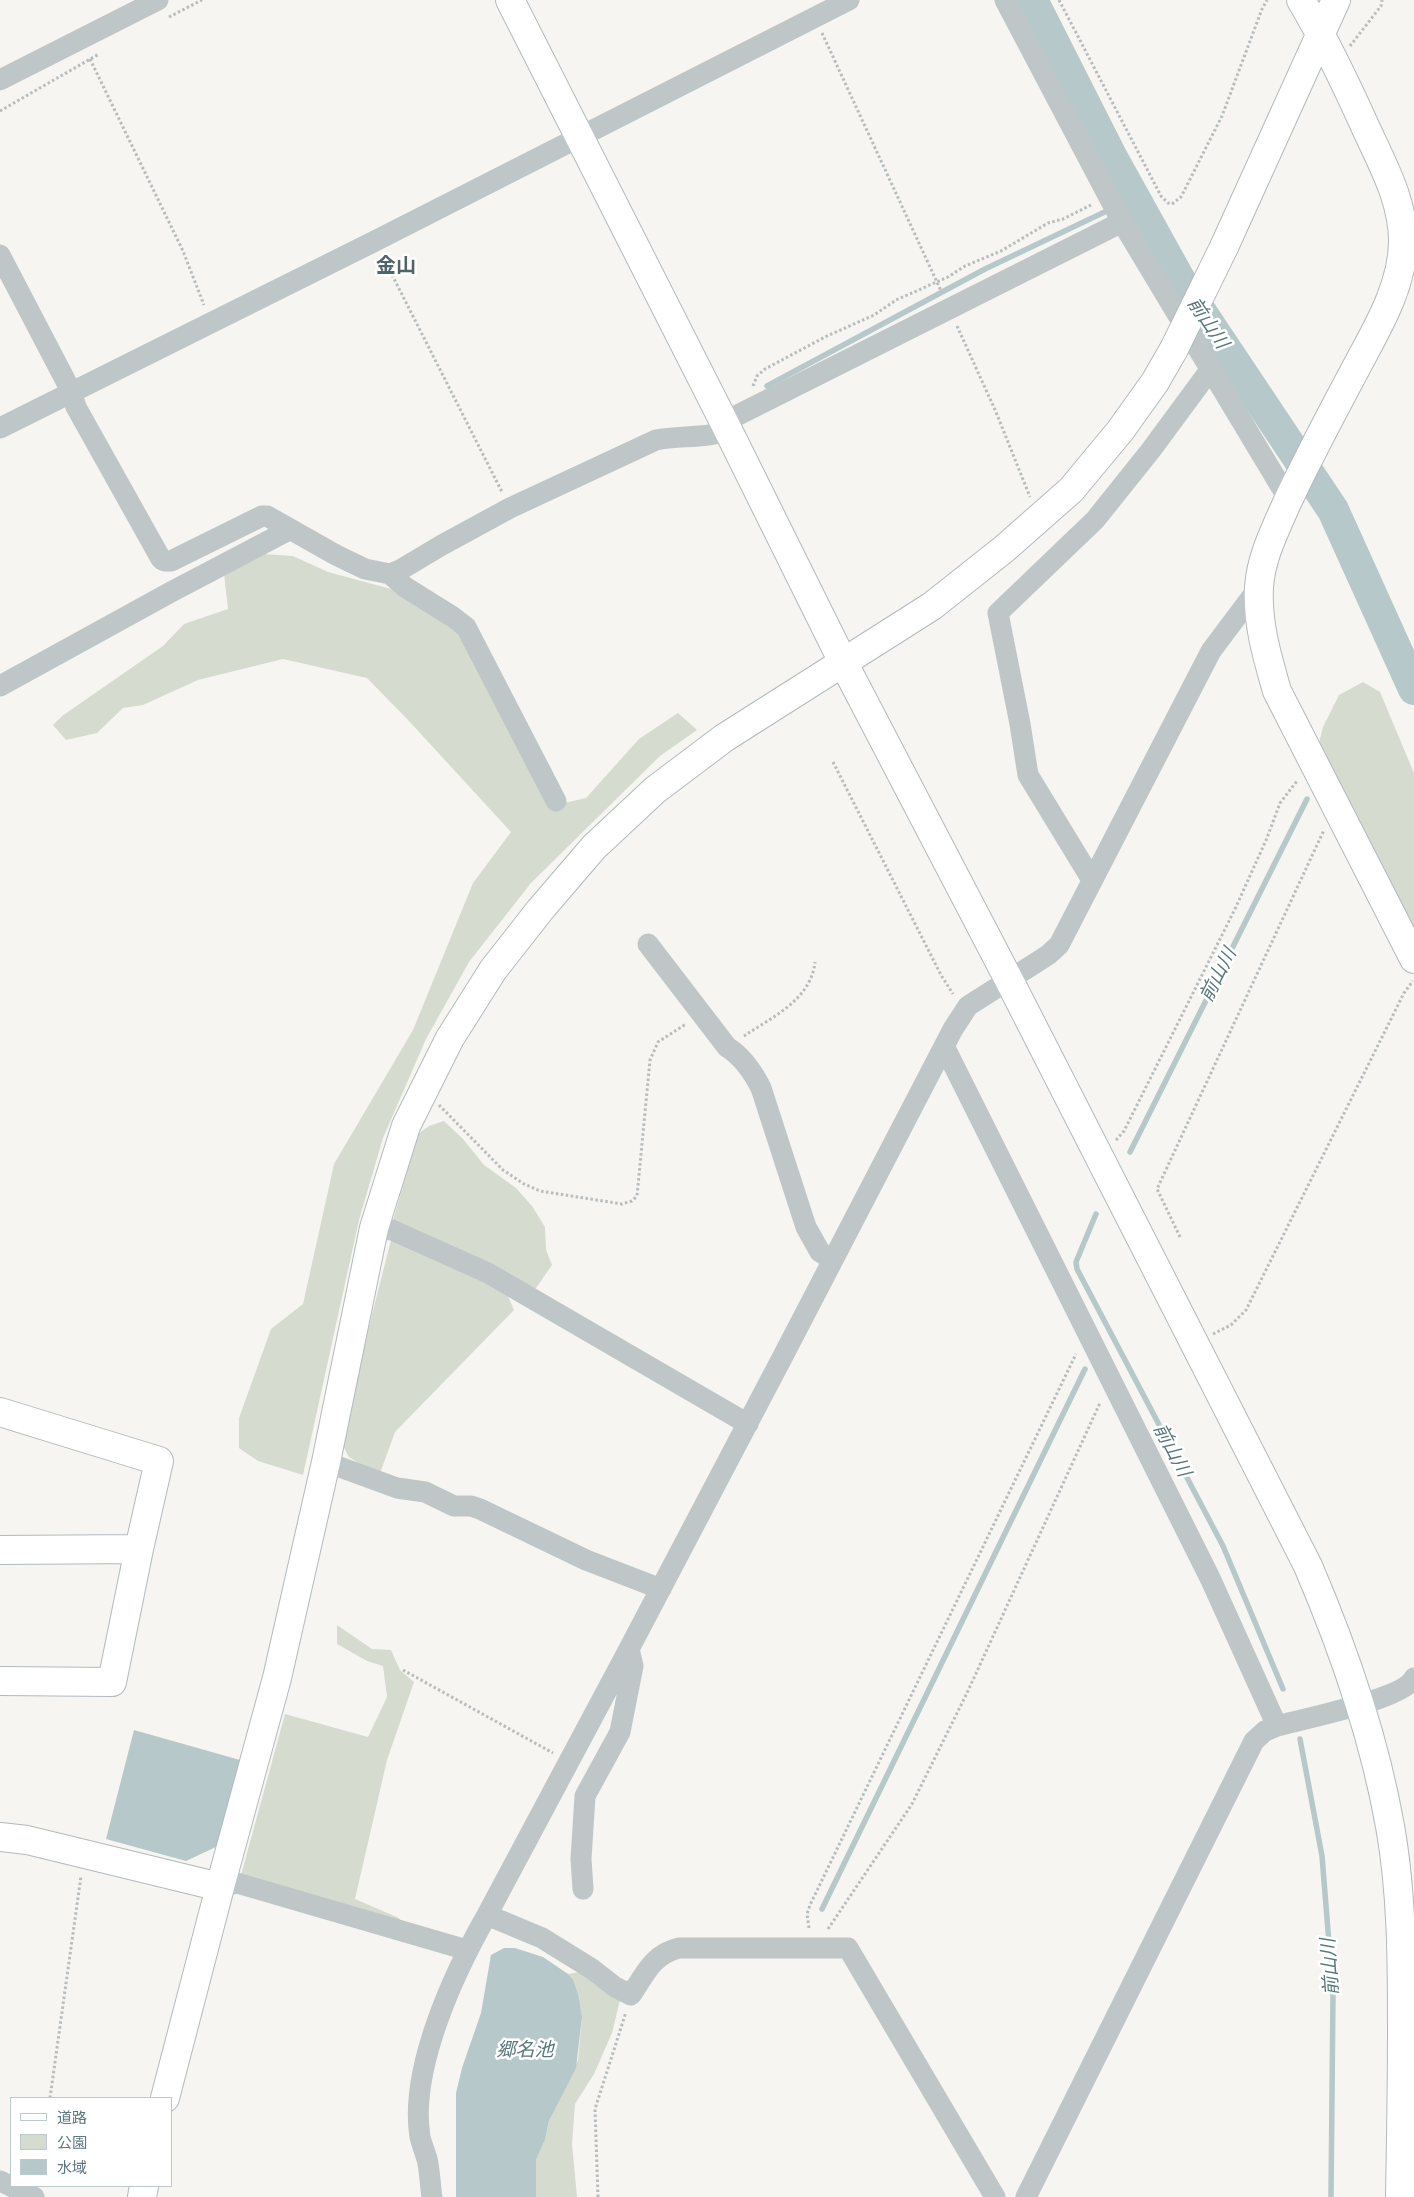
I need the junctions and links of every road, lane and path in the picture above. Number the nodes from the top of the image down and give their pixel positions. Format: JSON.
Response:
{"nodes":[{"id":1,"x":202,"y":0,"type":"edge"},
{"id":2,"x":510,"y":0,"type":"edge"},
{"id":3,"x":849,"y":0,"type":"edge"},
{"id":4,"x":1005,"y":0,"type":"edge"},
{"id":5,"x":1059,"y":0,"type":"edge"},
{"id":6,"x":1267,"y":0,"type":"edge"},
{"id":7,"x":1301,"y":0,"type":"edge"},
{"id":8,"x":1336,"y":0,"type":"edge"},
{"id":9,"x":1382,"y":0,"type":"edge"},
{"id":10,"x":163,"y":9,"type":"edge"},
{"id":11,"x":815,"y":17,"type":"junction"},
{"id":12,"x":1321,"y":33,"type":"junction"},
{"id":13,"x":108,"y":50,"type":"dead end"},
{"id":14,"x":90,"y":59,"type":"junction"},
{"id":15,"x":1337,"y":64,"type":"junction"},
{"id":16,"x":0,"y":80,"type":"edge"},
{"id":17,"x":0,"y":110,"type":"edge"},
{"id":18,"x":579,"y":137,"type":"junction"},
{"id":19,"x":1109,"y":196,"type":"junction"},
{"id":20,"x":1122,"y":222,"type":"junction"},
{"id":21,"x":375,"y":240,"type":"junction"},
{"id":22,"x":1409,"y":242,"type":"edge"},
{"id":23,"x":0,"y":255,"type":"edge"},
{"id":24,"x":946,"y":301,"type":"dead end"},
{"id":25,"x":954,"y":319,"type":"dead end"},
{"id":26,"x":210,"y":322,"type":"junction"},
{"id":27,"x":1210,"y":370,"type":"junction"},
{"id":28,"x":71,"y":391,"type":"junction"},
{"id":29,"x":733,"y":421,"type":"junction"},
{"id":30,"x":0,"y":428,"type":"edge"},
{"id":31,"x":1291,"y":493,"type":"junction"},
{"id":32,"x":1030,"y":498,"type":"dead end"},
{"id":33,"x":510,"y":508,"type":"junction"},
{"id":34,"x":289,"y":530,"type":"junction"},
{"id":35,"x":390,"y":574,"type":"junction"},
{"id":36,"x":1259,"y":587,"type":"junction"},
{"id":37,"x":843,"y":662,"type":"junction"},
{"id":38,"x":0,"y":686,"type":"edge"},
{"id":39,"x":833,"y":762,"type":"dead end"},
{"id":40,"x":1318,"y":770,"type":"junction"},
{"id":41,"x":556,"y":800,"type":"dead end"},
{"id":42,"x":1340,"y":815,"type":"junction"},
{"id":43,"x":1092,"y":880,"type":"junction"},
{"id":44,"x":648,"y":944,"type":"dead end"},
{"id":45,"x":1414,"y":959,"type":"edge"},
{"id":46,"x":815,"y":962,"type":"dead end"},
{"id":47,"x":1009,"y":980,"type":"junction"},
{"id":48,"x":1414,"y":980,"type":"edge"},
{"id":49,"x":968,"y":1006,"type":"junction"},
{"id":50,"x":701,"y":1014,"type":"junction"},
{"id":51,"x":944,"y":1046,"type":"junction"},
{"id":52,"x":730,"y":1050,"type":"junction"},
{"id":53,"x":422,"y":1093,"type":"junction"},
{"id":54,"x":1097,"y":1153,"type":"junction"},
{"id":55,"x":374,"y":1228,"type":"junction"},
{"id":56,"x":1180,"y":1237,"type":"dead end"},
{"id":57,"x":832,"y":1259,"type":"junction"},
{"id":58,"x":1088,"y":1334,"type":"junction"},
{"id":59,"x":1194,"y":1344,"type":"junction"},
{"id":60,"x":1112,"y":1382,"type":"junction"},
{"id":61,"x":0,"y":1412,"type":"edge"},
{"id":62,"x":748,"y":1424,"type":"junction"},
{"id":63,"x":326,"y":1462,"type":"junction"},
{"id":64,"x":138,"y":1549,"type":"junction"},
{"id":65,"x":0,"y":1550,"type":"edge"},
{"id":66,"x":661,"y":1589,"type":"junction"},
{"id":67,"x":629,"y":1649,"type":"junction"},
{"id":68,"x":403,"y":1670,"type":"dead end"},
{"id":69,"x":1414,"y":1678,"type":"edge"},
{"id":70,"x":0,"y":1681,"type":"edge"},
{"id":71,"x":1361,"y":1704,"type":"junction"},
{"id":72,"x":1276,"y":1726,"type":"junction"},
{"id":73,"x":570,"y":1761,"type":"junction"},
{"id":74,"x":0,"y":1837,"type":"edge"},
{"id":75,"x":84,"y":1854,"type":"junction"},
{"id":76,"x":220,"y":1887,"type":"junction"},
{"id":77,"x":583,"y":1889,"type":"dead end"},
{"id":78,"x":487,"y":1915,"type":"junction"},
{"id":79,"x":814,"y":1947,"type":"junction"},
{"id":80,"x":467,"y":1950,"type":"junction"},
{"id":81,"x":632,"y":1995,"type":"junction"},
{"id":82,"x":50,"y":2097,"type":"edge"},
{"id":83,"x":165,"y":2097,"type":"edge"},
{"id":84,"x":1408,"y":2141,"type":"edge"},
{"id":85,"x":13,"y":2187,"type":"edge"},
{"id":86,"x":34,"y":2197,"type":"edge"},
{"id":87,"x":432,"y":2197,"type":"edge"},
{"id":88,"x":598,"y":2197,"type":"edge"},
{"id":89,"x":995,"y":2197,"type":"edge"},
{"id":90,"x":1026,"y":2197,"type":"edge"},
{"id":91,"x":1400,"y":2197,"type":"edge"}],
"edges":[{"from":1,"to":10,"type":"path"},
{"from":2,"to":18,"type":"street"},
{"from":3,"to":11,"type":"street"},
{"from":4,"to":19,"type":"street"},
{"from":5,"to":6,"type":"path"},
{"from":7,"to":12,"type":"street"},
{"from":8,"to":12,"type":"street"},
{"from":9,"to":15,"type":"path"},
{"from":10,"to":16,"type":"street"},
{"from":11,"to":18,"type":"street"},
{"from":11,"to":24,"type":"path"},
{"from":12,"to":15,"type":"street"},
{"from":12,"to":37,"type":"street","bridge":true},
{"from":13,"to":14,"type":"path"},
{"from":14,"to":17,"type":"path"},
{"from":14,"to":26,"type":"path"},
{"from":15,"to":22,"type":"street"},
{"from":18,"to":21,"type":"street"},
{"from":18,"to":29,"type":"street"},
{"from":19,"to":20,"type":"street"},
{"from":19,"to":29,"type":"path"},
{"from":20,"to":27,"type":"street"},
{"from":20,"to":29,"type":"street"},
{"from":21,"to":26,"type":"street"},
{"from":21,"to":33,"type":"path"},
{"from":22,"to":31,"type":"street"},
{"from":23,"to":28,"type":"street"},
{"from":25,"to":32,"type":"path"},
{"from":26,"to":28,"type":"street"},
{"from":27,"to":31,"type":"street"},
{"from":27,"to":43,"type":"street"},
{"from":28,"to":30,"type":"street"},
{"from":28,"to":34,"type":"street"},
{"from":29,"to":33,"type":"street"},
{"from":29,"to":37,"type":"street"},
{"from":31,"to":36,"type":"street"},
{"from":33,"to":35,"type":"street"},
{"from":34,"to":35,"type":"street"},
{"from":34,"to":38,"type":"street"},
{"from":35,"to":41,"type":"street"},
{"from":36,"to":40,"type":"street"},
{"from":36,"to":43,"type":"street"},
{"from":37,"to":47,"type":"street"},
{"from":37,"to":53,"type":"street"},
{"from":39,"to":49,"type":"path"},
{"from":40,"to":42,"type":"street"},
{"from":40,"to":54,"type":"path"},
{"from":42,"to":45,"type":"street"},
{"from":42,"to":56,"type":"path"},
{"from":43,"to":47,"type":"street"},
{"from":44,"to":50,"type":"street"},
{"from":46,"to":52,"type":"path"},
{"from":47,"to":49,"type":"street"},
{"from":47,"to":54,"type":"street"},
{"from":48,"to":59,"type":"path"},
{"from":49,"to":51,"type":"street"},
{"from":50,"to":52,"type":"street"},
{"from":50,"to":53,"type":"path"},
{"from":51,"to":57,"type":"street"},
{"from":51,"to":58,"type":"street"},
{"from":52,"to":57,"type":"street"},
{"from":53,"to":55,"type":"street"},
{"from":54,"to":59,"type":"street"},
{"from":55,"to":62,"type":"street"},
{"from":55,"to":63,"type":"street"},
{"from":57,"to":62,"type":"street"},
{"from":58,"to":60,"type":"street"},
{"from":58,"to":79,"type":"path"},
{"from":59,"to":71,"type":"street"},
{"from":60,"to":72,"type":"street"},
{"from":60,"to":79,"type":"path"},
{"from":61,"to":64,"type":"street"},
{"from":62,"to":66,"type":"street"},
{"from":63,"to":66,"type":"street"},
{"from":63,"to":76,"type":"street"},
{"from":64,"to":65,"type":"street"},
{"from":64,"to":70,"type":"street"},
{"from":66,"to":67,"type":"street"},
{"from":67,"to":73,"type":"street"},
{"from":67,"to":77,"type":"street"},
{"from":68,"to":73,"type":"path"},
{"from":69,"to":71,"type":"street"},
{"from":71,"to":72,"type":"street"},
{"from":71,"to":84,"type":"street"},
{"from":72,"to":90,"type":"street"},
{"from":73,"to":78,"type":"street"},
{"from":74,"to":75,"type":"street"},
{"from":75,"to":76,"type":"street"},
{"from":75,"to":82,"type":"path"},
{"from":76,"to":80,"type":"street"},
{"from":76,"to":83,"type":"street"},
{"from":78,"to":80,"type":"street"},
{"from":78,"to":81,"type":"street"},
{"from":79,"to":81,"type":"street"},
{"from":79,"to":89,"type":"street"},
{"from":80,"to":87,"type":"street"},
{"from":81,"to":88,"type":"path"},
{"from":84,"to":91,"type":"street"},
{"from":85,"to":86,"type":"street"}]}
